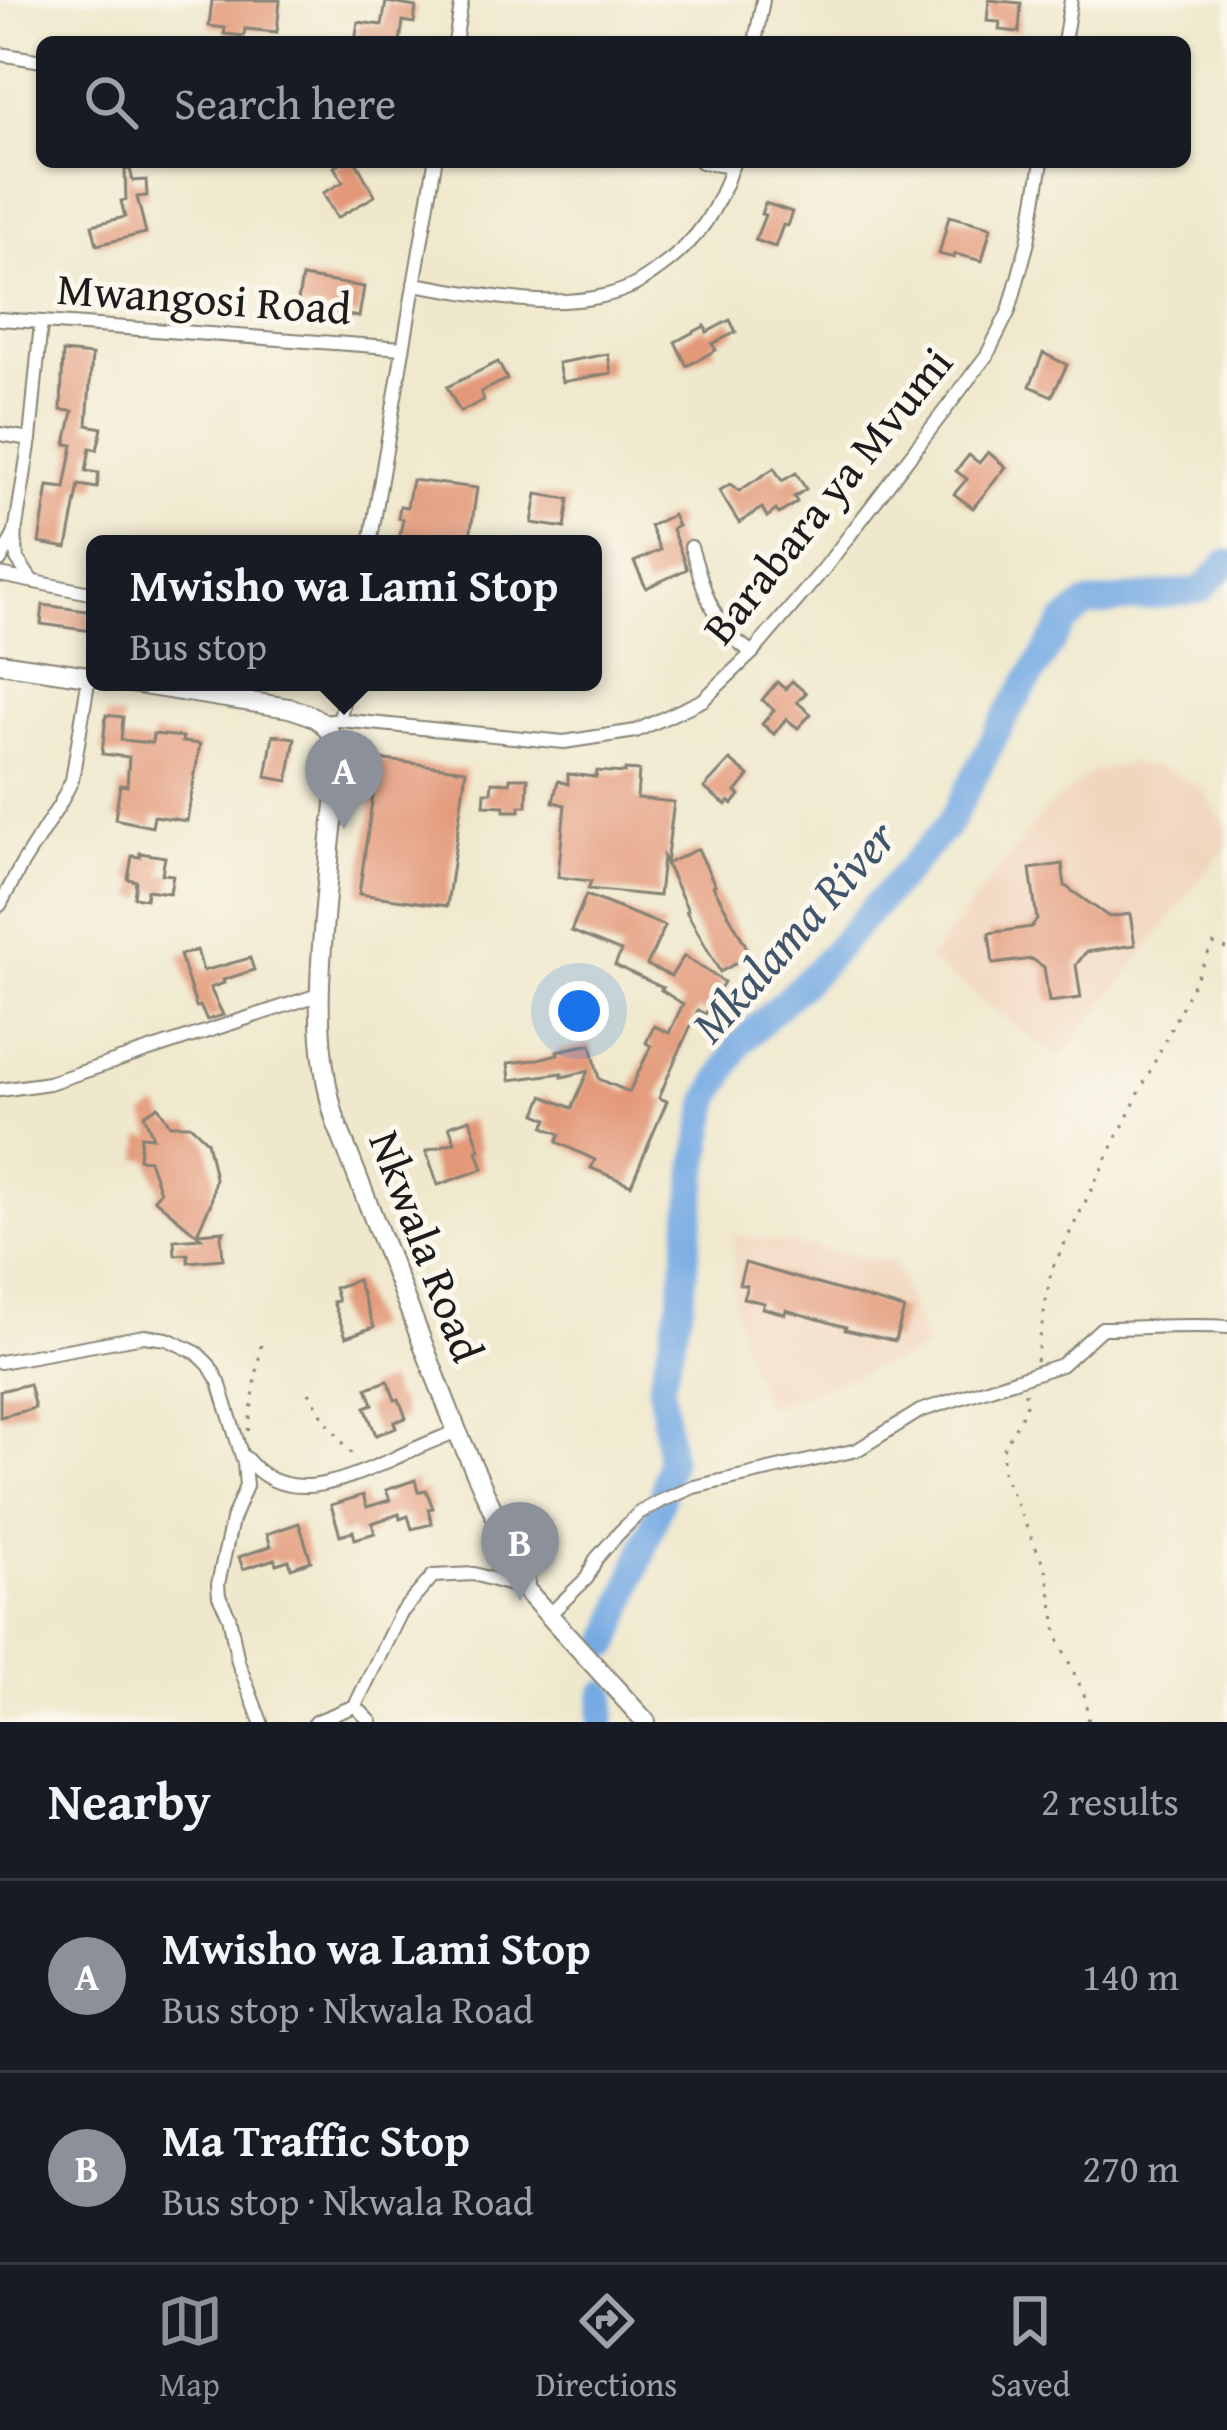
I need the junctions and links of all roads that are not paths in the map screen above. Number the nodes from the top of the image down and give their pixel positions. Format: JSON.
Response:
{"nodes":[{"id":1,"x":463,"y":0,"type":"edge"},
{"id":2,"x":763,"y":0,"type":"edge"},
{"id":3,"x":1071,"y":0,"type":"edge"},
{"id":4,"x":456,"y":36,"type":"edge"},
{"id":5,"x":756,"y":36,"type":"edge"},
{"id":6,"x":1065,"y":36,"type":"edge"},
{"id":7,"x":0,"y":54,"type":"edge"},
{"id":8,"x":36,"y":60,"type":"edge"},
{"id":9,"x":434,"y":168,"type":"edge"},
{"id":10,"x":730,"y":168,"type":"edge"},
{"id":11,"x":1041,"y":168,"type":"edge"},
{"id":12,"x":414,"y":284,"type":"junction"},
{"id":13,"x":0,"y":319,"type":"edge"},
{"id":14,"x":41,"y":323,"type":"junction"},
{"id":15,"x":403,"y":348,"type":"junction"},
{"id":16,"x":0,"y":434,"type":"edge"},
{"id":17,"x":30,"y":439,"type":"junction"},
{"id":18,"x":15,"y":533,"type":"junction"},
{"id":19,"x":372,"y":535,"type":"edge"},
{"id":20,"x":692,"y":547,"type":"dead end"},
{"id":21,"x":0,"y":561,"type":"edge"},
{"id":22,"x":0,"y":574,"type":"edge"},
{"id":23,"x":32,"y":581,"type":"junction"},
{"id":24,"x":86,"y":592,"type":"edge"},
{"id":25,"x":752,"y":653,"type":"junction"},
{"id":26,"x":0,"y":663,"type":"edge"},
{"id":27,"x":86,"y":676,"type":"edge"},
{"id":28,"x":89,"y":691,"type":"edge"},
{"id":29,"x":181,"y":691,"type":"edge"},
{"id":30,"x":343,"y":691,"type":"edge"},
{"id":31,"x":330,"y":725,"type":"junction"},
{"id":32,"x":0,"y":905,"type":"edge"},
{"id":33,"x":319,"y":995,"type":"junction"},
{"id":34,"x":0,"y":1090,"type":"edge"},
{"id":35,"x":1227,"y":1327,"type":"edge"},
{"id":36,"x":0,"y":1346,"type":"edge"},
{"id":37,"x":2,"y":1361,"type":"edge"},
{"id":38,"x":457,"y":1431,"type":"junction"},
{"id":39,"x":245,"y":1457,"type":"road end"},
{"id":40,"x":525,"y":1589,"type":"junction"},
{"id":41,"x":548,"y":1616,"type":"junction"},
{"id":42,"x":355,"y":1706,"type":"junction"},
{"id":43,"x":261,"y":1722,"type":"edge"},
{"id":44,"x":315,"y":1722,"type":"edge"},
{"id":45,"x":371,"y":1722,"type":"edge"},
{"id":46,"x":646,"y":1722,"type":"edge"}],
"edges":[{"from":1,"to":4,"type":"street"},
{"from":2,"to":5,"type":"street"},
{"from":3,"to":6,"type":"street"},
{"from":7,"to":8,"type":"street"},
{"from":9,"to":12,"type":"street"},
{"from":10,"to":12,"type":"street"},
{"from":11,"to":25,"type":"street","name":"Barabara ya Mvumi"},
{"from":12,"to":15,"type":"street"},
{"from":13,"to":14,"type":"street","name":"Mwangosi Road"},
{"from":14,"to":15,"type":"street","name":"Mwangosi Road"},
{"from":14,"to":17,"type":"street"},
{"from":15,"to":19,"type":"street"},
{"from":16,"to":17,"type":"street"},
{"from":17,"to":18,"type":"street"},
{"from":18,"to":21,"type":"street"},
{"from":18,"to":23,"type":"street"},
{"from":20,"to":25,"type":"street"},
{"from":22,"to":23,"type":"street"},
{"from":23,"to":24,"type":"street"},
{"from":25,"to":31,"type":"street","name":"Barabara ya Mvumi"},
{"from":26,"to":27,"type":"street"},
{"from":28,"to":32,"type":"street"},
{"from":29,"to":31,"type":"street"},
{"from":30,"to":31,"type":"street","name":"Nkwala Road"},
{"from":31,"to":33,"type":"street","name":"Nkwala Road"},
{"from":33,"to":34,"type":"street"},
{"from":33,"to":38,"type":"street","name":"Nkwala Road"},
{"from":35,"to":41,"type":"street"},
{"from":36,"to":37,"type":"street"},
{"from":37,"to":43,"type":"street"},
{"from":38,"to":39,"type":"street"},
{"from":38,"to":40,"type":"street","name":"Nkwala Road"},
{"from":40,"to":41,"type":"street","name":"Nkwala Road"},
{"from":40,"to":42,"type":"street"},
{"from":41,"to":46,"type":"street","name":"Nkwala Road"},
{"from":42,"to":44,"type":"street"},
{"from":42,"to":45,"type":"street"}]}
